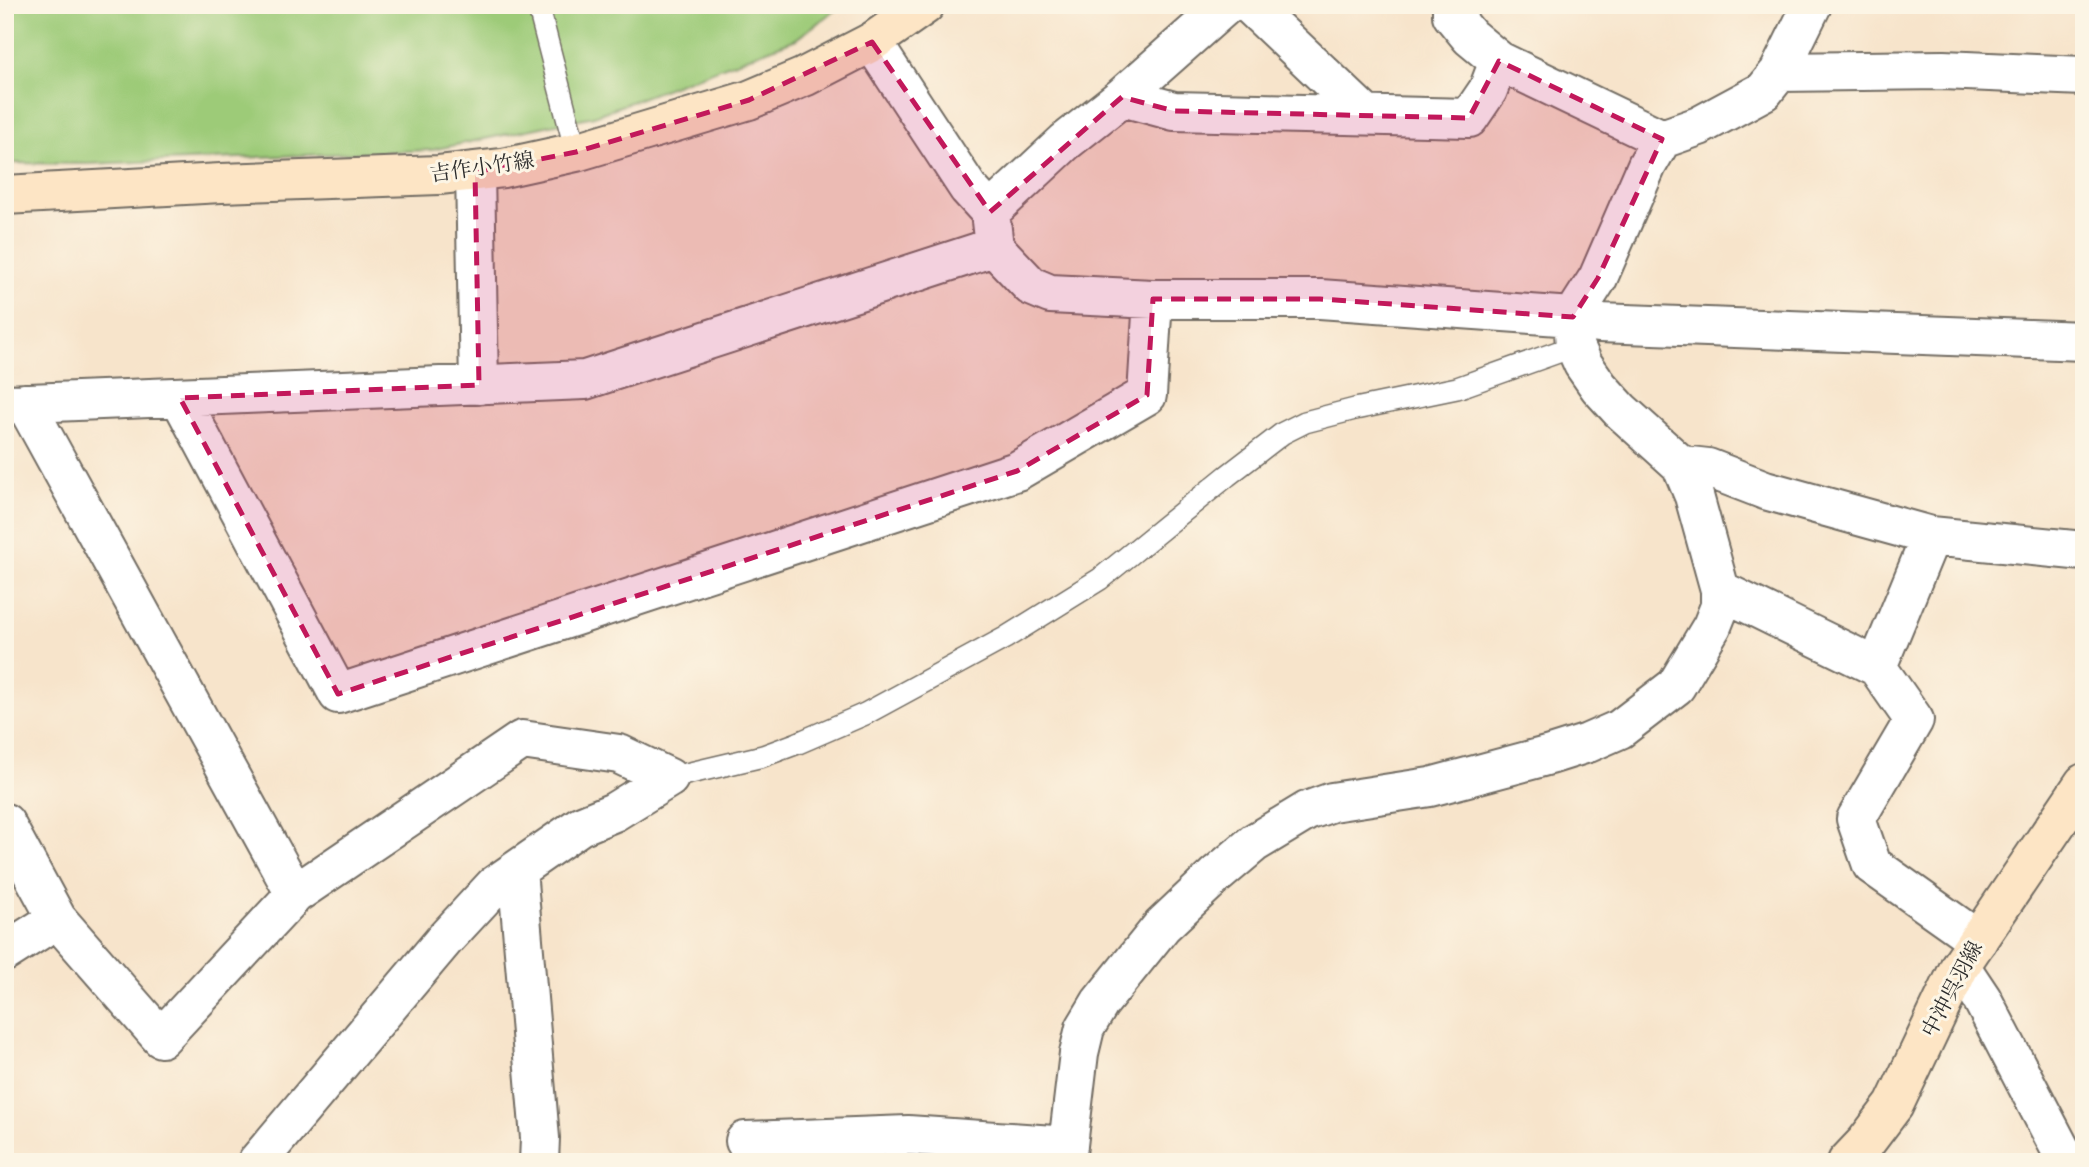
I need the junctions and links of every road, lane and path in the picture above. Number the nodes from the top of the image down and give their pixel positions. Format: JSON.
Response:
{"nodes":[{"id":1,"x":538,"y":5,"type":"edge"},
{"id":2,"x":925,"y":5,"type":"edge"},
{"id":3,"x":1226,"y":5,"type":"edge"},
{"id":4,"x":1250,"y":5,"type":"edge"},
{"id":5,"x":1452,"y":5,"type":"edge"},
{"id":6,"x":1812,"y":5,"type":"edge"},
{"id":7,"x":872,"y":42,"type":"junction"},
{"id":8,"x":1499,"y":61,"type":"junction"},
{"id":9,"x":1779,"y":72,"type":"junction"},
{"id":10,"x":2084,"y":76,"type":"edge"},
{"id":11,"x":1122,"y":97,"type":"junction"},
{"id":12,"x":1365,"y":114,"type":"junction"},
{"id":13,"x":1662,"y":139,"type":"junction"},
{"id":14,"x":576,"y":152,"type":"junction"},
{"id":15,"x":475,"y":172,"type":"junction"},
{"id":16,"x":5,"y":195,"type":"edge"},
{"id":17,"x":992,"y":230,"type":"junction"},
{"id":18,"x":1153,"y":299,"type":"junction"},
{"id":19,"x":1574,"y":332,"type":"junction"},
{"id":20,"x":2084,"y":341,"type":"edge"},
{"id":21,"x":479,"y":385,"type":"junction"},
{"id":22,"x":180,"y":398,"type":"junction"},
{"id":23,"x":15,"y":403,"type":"edge"},
{"id":24,"x":1681,"y":465,"type":"junction"},
{"id":25,"x":1931,"y":536,"type":"junction"},
{"id":26,"x":2084,"y":551,"type":"edge"},
{"id":27,"x":1720,"y":590,"type":"junction"},
{"id":28,"x":1877,"y":667,"type":"junction"},
{"id":29,"x":669,"y":778,"type":"junction"},
{"id":30,"x":2084,"y":783,"type":"edge"},
{"id":31,"x":5,"y":823,"type":"edge"},
{"id":32,"x":517,"y":870,"type":"junction"},
{"id":33,"x":295,"y":894,"type":"junction"},
{"id":34,"x":57,"y":919,"type":"junction"},
{"id":35,"x":5,"y":952,"type":"edge"},
{"id":36,"x":1969,"y":953,"type":"junction"},
{"id":37,"x":745,"y":1141,"type":"dead end"},
{"id":38,"x":1067,"y":1154,"type":"edge"},
{"id":39,"x":257,"y":1162,"type":"edge"},
{"id":40,"x":539,"y":1162,"type":"edge"},
{"id":41,"x":1847,"y":1162,"type":"edge"},
{"id":42,"x":2067,"y":1162,"type":"edge"}],
"edges":[{"from":1,"to":14,"type":"lane"},
{"from":2,"to":7,"type":"main road","name":"吉作小竹線"},
{"from":3,"to":11,"type":"street"},
{"from":4,"to":12,"type":"street"},
{"from":5,"to":8,"type":"street"},
{"from":6,"to":9,"type":"street"},
{"from":7,"to":14,"type":"main road","name":"吉作小竹線"},
{"from":7,"to":17,"type":"street"},
{"from":8,"to":12,"type":"street"},
{"from":8,"to":13,"type":"street"},
{"from":9,"to":10,"type":"street"},
{"from":9,"to":13,"type":"street"},
{"from":11,"to":12,"type":"street"},
{"from":11,"to":17,"type":"street"},
{"from":13,"to":19,"type":"street"},
{"from":14,"to":15,"type":"main road","name":"吉作小竹線"},
{"from":15,"to":16,"type":"main road","name":"吉作小竹線"},
{"from":15,"to":21,"type":"street"},
{"from":17,"to":18,"type":"street"},
{"from":17,"to":21,"type":"street"},
{"from":18,"to":19,"type":"street"},
{"from":18,"to":22,"type":"street"},
{"from":19,"to":20,"type":"street"},
{"from":19,"to":24,"type":"street"},
{"from":19,"to":29,"type":"lane"},
{"from":21,"to":22,"type":"street"},
{"from":22,"to":23,"type":"street"},
{"from":23,"to":33,"type":"street"},
{"from":24,"to":25,"type":"street"},
{"from":24,"to":27,"type":"street"},
{"from":25,"to":26,"type":"street"},
{"from":25,"to":28,"type":"street"},
{"from":27,"to":28,"type":"street"},
{"from":27,"to":38,"type":"street"},
{"from":28,"to":36,"type":"street"},
{"from":29,"to":32,"type":"street"},
{"from":29,"to":33,"type":"street"},
{"from":30,"to":36,"type":"main road","name":"中沖呉羽線"},
{"from":31,"to":34,"type":"street"},
{"from":32,"to":39,"type":"street"},
{"from":32,"to":40,"type":"street"},
{"from":33,"to":34,"type":"street"},
{"from":34,"to":35,"type":"street"},
{"from":36,"to":41,"type":"main road","name":"中沖呉羽線"},
{"from":36,"to":42,"type":"street"},
{"from":37,"to":38,"type":"street"}]}
